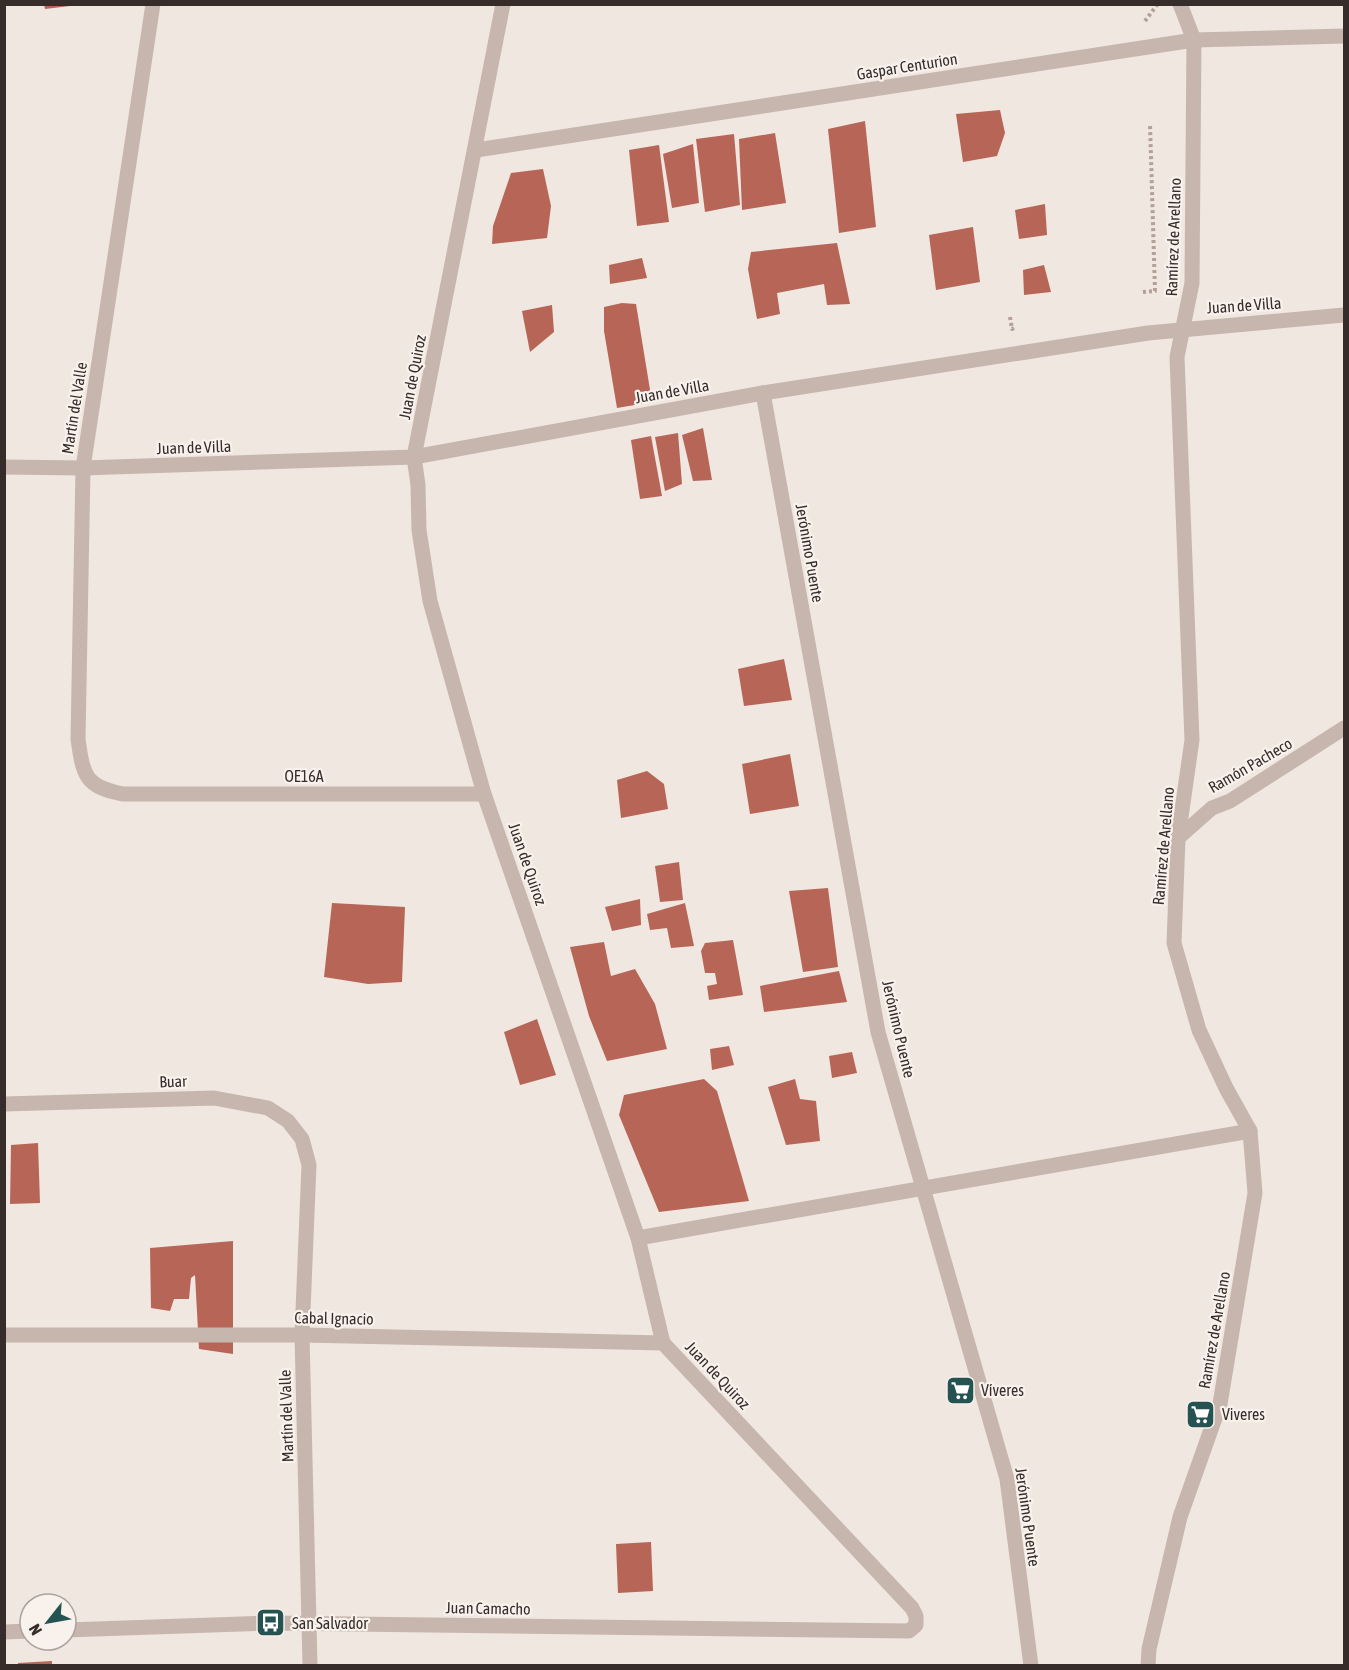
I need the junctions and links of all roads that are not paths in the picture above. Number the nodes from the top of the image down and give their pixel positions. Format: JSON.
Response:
{"nodes":[{"id":1,"x":153,"y":4,"type":"edge"},
{"id":2,"x":503,"y":4,"type":"edge"},
{"id":3,"x":1180,"y":4,"type":"edge"},
{"id":4,"x":1344,"y":36,"type":"edge"},
{"id":5,"x":1194,"y":40,"type":"junction"},
{"id":6,"x":476,"y":150,"type":"junction"},
{"id":7,"x":1344,"y":315,"type":"edge"},
{"id":8,"x":1184,"y":328,"type":"junction"},
{"id":9,"x":763,"y":393,"type":"junction"},
{"id":10,"x":414,"y":457,"type":"junction"},
{"id":11,"x":4,"y":467,"type":"edge"},
{"id":12,"x":83,"y":468,"type":"junction"},
{"id":13,"x":1344,"y":728,"type":"edge"},
{"id":14,"x":123,"y":794,"type":"joint"},
{"id":15,"x":484,"y":794,"type":"junction"},
{"id":16,"x":1178,"y":838,"type":"junction"},
{"id":17,"x":4,"y":1104,"type":"edge"},
{"id":18,"x":1250,"y":1131,"type":"junction"},
{"id":19,"x":309,"y":1165,"type":"joint"},
{"id":20,"x":924,"y":1189,"type":"junction"},
{"id":21,"x":638,"y":1238,"type":"junction"},
{"id":22,"x":4,"y":1335,"type":"edge"},
{"id":23,"x":302,"y":1335,"type":"junction"},
{"id":24,"x":663,"y":1343,"type":"junction"},
{"id":25,"x":310,"y":1624,"type":"junction"},
{"id":26,"x":78,"y":1630,"type":"edge"},
{"id":27,"x":909,"y":1631,"type":"joint"},
{"id":28,"x":310,"y":1665,"type":"edge"},
{"id":29,"x":1031,"y":1665,"type":"edge"},
{"id":30,"x":1148,"y":1665,"type":"edge"}],
"edges":[{"from":1,"to":12,"type":"street","name":"Martín del Valle"},
{"from":2,"to":6,"type":"street","name":"Juan de Quiroz"},
{"from":3,"to":5,"type":"street","name":"Ramírez de Arellano"},
{"from":4,"to":5,"type":"street","name":"Gaspar Centurion"},
{"from":5,"to":6,"type":"street","name":"Gaspar Centurion"},
{"from":5,"to":8,"type":"street","name":"Ramírez de Arellano"},
{"from":6,"to":10,"type":"street","name":"Juan de Quiroz"},
{"from":7,"to":8,"type":"street","name":"Juan de Villa"},
{"from":8,"to":9,"type":"street","name":"Juan de Villa"},
{"from":8,"to":16,"type":"street","name":"Ramírez de Arellano"},
{"from":9,"to":10,"type":"street","name":"Juan de Villa"},
{"from":9,"to":20,"type":"street","name":"Jerónimo Puente"},
{"from":10,"to":12,"type":"street","name":"Juan de Villa"},
{"from":10,"to":15,"type":"street","name":"Juan de Quiroz"},
{"from":11,"to":12,"type":"street","name":"Juan de Villa"},
{"from":12,"to":14,"type":"street","name":"Martín del Valle"},
{"from":13,"to":16,"type":"street","name":"Ramón Pacheco"},
{"from":14,"to":15,"type":"street","name":"OE16A"},
{"from":15,"to":21,"type":"street","name":"Juan de Quiroz"},
{"from":16,"to":18,"type":"street","name":"Ramírez de Arellano"},
{"from":17,"to":19,"type":"street","name":"Buar"},
{"from":18,"to":20,"type":"street"},
{"from":18,"to":30,"type":"street","name":"Ramírez de Arellano"},
{"from":19,"to":23,"type":"street","name":"Martín del Valle"},
{"from":20,"to":21,"type":"street"},
{"from":20,"to":29,"type":"street","name":"Jerónimo Puente"},
{"from":21,"to":24,"type":"street","name":"Juan de Quiroz"},
{"from":22,"to":23,"type":"street","name":"Cabal Ignacio"},
{"from":23,"to":24,"type":"street","name":"Cabal Ignacio"},
{"from":23,"to":25,"type":"street","name":"Martín del Valle"},
{"from":24,"to":27,"type":"street","name":"Juan de Quiroz"},
{"from":25,"to":26,"type":"street","name":"Juan Camacho"},
{"from":25,"to":27,"type":"street","name":"Juan Camacho"},
{"from":25,"to":28,"type":"street","name":"Martín del Valle"}]}
